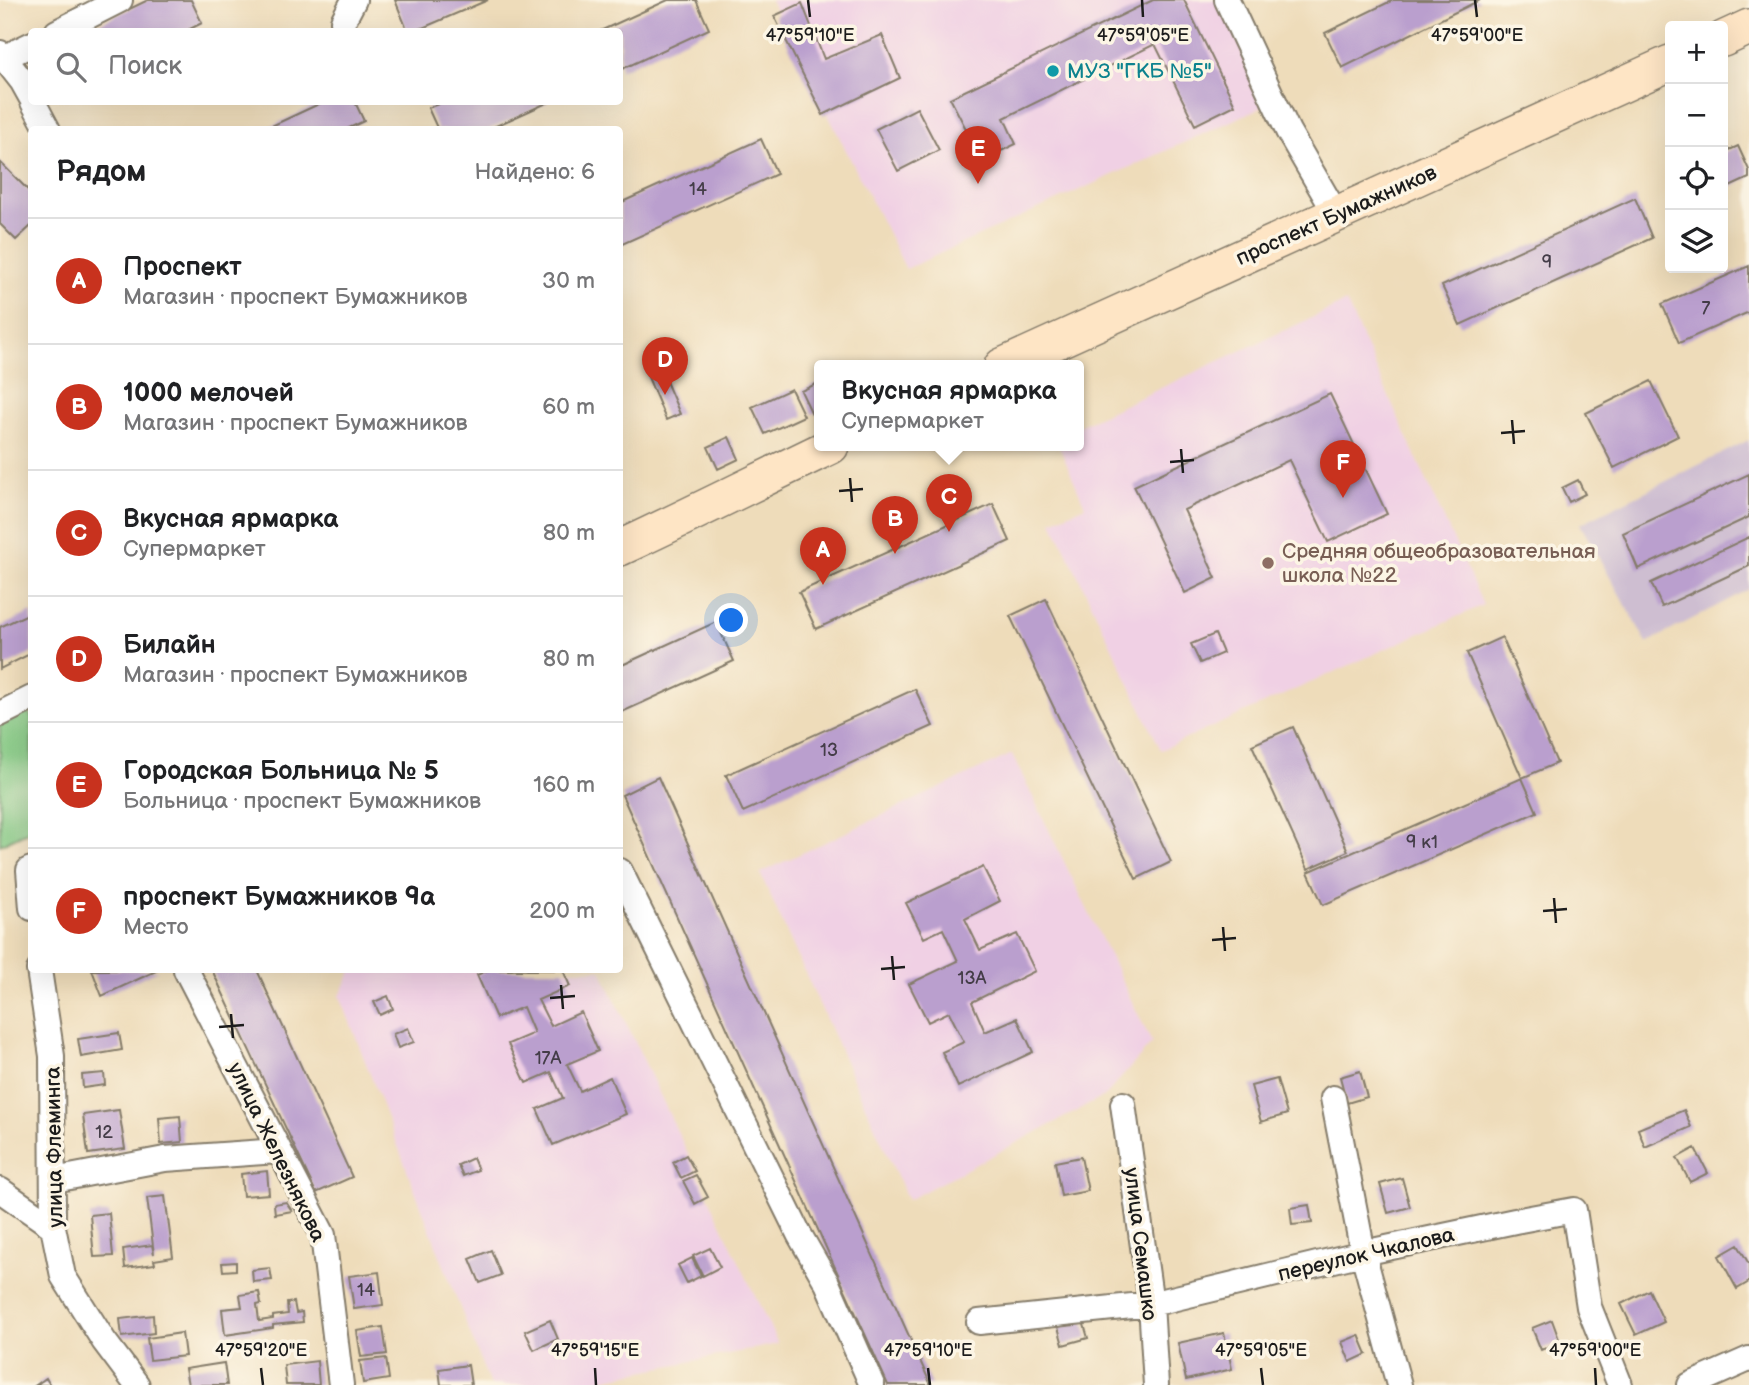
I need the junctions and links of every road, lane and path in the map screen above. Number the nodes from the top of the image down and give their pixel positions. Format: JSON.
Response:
{"nodes":[{"id":1,"x":120,"y":0,"type":"edge"},
{"id":2,"x":1227,"y":0,"type":"edge"},
{"id":3,"x":1749,"y":27,"type":"edge"},
{"id":4,"x":65,"y":28,"type":"edge"},
{"id":5,"x":1728,"y":37,"type":"edge"},
{"id":6,"x":28,"y":45,"type":"edge"},
{"id":7,"x":2,"y":55,"type":"edge"},
{"id":8,"x":1665,"y":65,"type":"edge"},
{"id":9,"x":28,"y":92,"type":"edge"},
{"id":10,"x":35,"y":105,"type":"edge"},
{"id":11,"x":46,"y":126,"type":"edge"},
{"id":12,"x":1336,"y":214,"type":"junction"},
{"id":13,"x":1015,"y":360,"type":"edge"},
{"id":14,"x":821,"y":451,"type":"edge"},
{"id":15,"x":623,"y":547,"type":"edge"},
{"id":16,"x":28,"y":700,"type":"edge"},
{"id":17,"x":0,"y":713,"type":"edge"},
{"id":18,"x":623,"y":877,"type":"edge"},
{"id":19,"x":39,"y":973,"type":"edge"},
{"id":20,"x":188,"y":973,"type":"edge"},
{"id":21,"x":1333,"y":1098,"type":"dead end"},
{"id":22,"x":1123,"y":1104,"type":"dead end"},
{"id":23,"x":278,"y":1151,"type":"junction"},
{"id":24,"x":54,"y":1180,"type":"junction"},
{"id":25,"x":0,"y":1190,"type":"edge"},
{"id":26,"x":54,"y":1227,"type":"junction"},
{"id":27,"x":1363,"y":1253,"type":"junction"},
{"id":28,"x":1151,"y":1304,"type":"junction"},
{"id":29,"x":979,"y":1322,"type":"dead end"},
{"id":30,"x":1749,"y":1359,"type":"edge"},
{"id":31,"x":137,"y":1385,"type":"edge"},
{"id":32,"x":341,"y":1385,"type":"edge"},
{"id":33,"x":872,"y":1385,"type":"edge"},
{"id":34,"x":1156,"y":1385,"type":"edge"},
{"id":35,"x":1399,"y":1385,"type":"edge"},
{"id":36,"x":1620,"y":1385,"type":"edge"},
{"id":37,"x":1690,"y":1385,"type":"edge"}],
"edges":[{"from":1,"to":4,"type":"street"},
{"from":2,"to":12,"type":"street"},
{"from":3,"to":5,"type":"street"},
{"from":6,"to":7,"type":"street"},
{"from":7,"to":9,"type":"street"},
{"from":8,"to":12,"type":"street","name":"проспект Бумажников"},
{"from":10,"to":11,"type":"street"},
{"from":12,"to":13,"type":"street","name":"проспект Бумажников"},
{"from":14,"to":15,"type":"street"},
{"from":16,"to":17,"type":"street"},
{"from":18,"to":33,"type":"street"},
{"from":19,"to":24,"type":"street","name":"улица Флеминга"},
{"from":20,"to":23,"type":"street","name":"улица Железнякова"},
{"from":21,"to":27,"type":"street"},
{"from":22,"to":28,"type":"street","name":"улица Семашко"},
{"from":23,"to":24,"type":"street"},
{"from":23,"to":32,"type":"street","name":"улица Железнякова"},
{"from":24,"to":26,"type":"street","name":"улица Флеминга"},
{"from":25,"to":26,"type":"street"},
{"from":26,"to":31,"type":"street","name":"улица Флеминга"},
{"from":27,"to":28,"type":"street","name":"переулок Чкалова"},
{"from":27,"to":35,"type":"street"},
{"from":27,"to":36,"type":"street","name":"переулок Чкалова"},
{"from":28,"to":29,"type":"street","name":"переулок Чкалова"},
{"from":28,"to":34,"type":"street","name":"улица Семашко"},
{"from":30,"to":37,"type":"street"}]}
